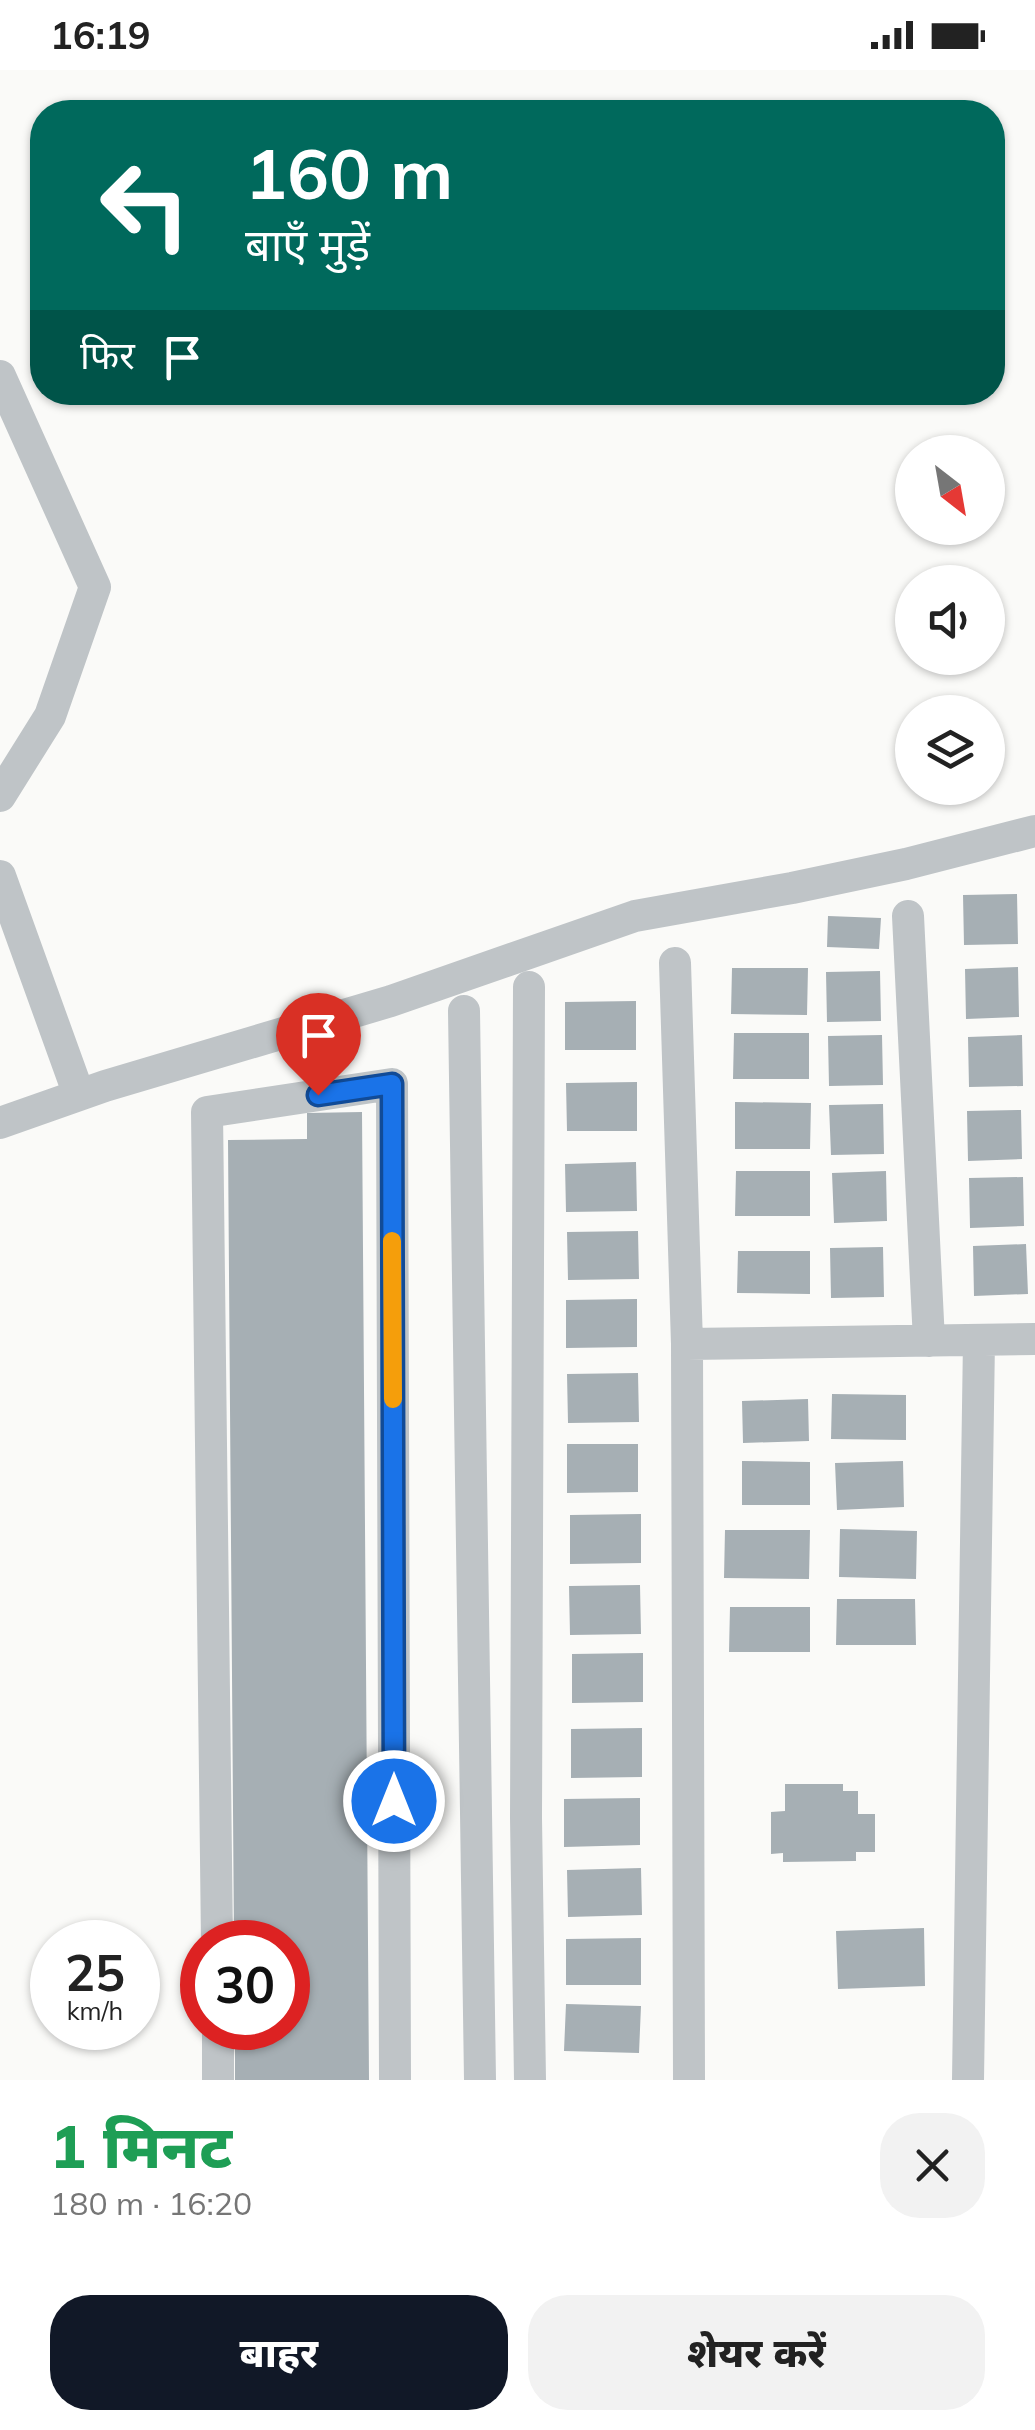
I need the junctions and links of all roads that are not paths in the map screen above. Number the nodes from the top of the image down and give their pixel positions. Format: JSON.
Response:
{"nodes":[{"id":1,"x":0,"y":376,"type":"edge"},
{"id":2,"x":0,"y":796,"type":"edge"},
{"id":3,"x":1035,"y":832,"type":"edge"},
{"id":4,"x":0,"y":876,"type":"edge"},
{"id":5,"x":908,"y":916,"type":"dead end"},
{"id":6,"x":675,"y":964,"type":"dead end"},
{"id":7,"x":529,"y":987,"type":"dead end"},
{"id":8,"x":464,"y":1012,"type":"dead end"},
{"id":9,"x":79,"y":1094,"type":"junction"},
{"id":10,"x":0,"y":1123,"type":"edge"},
{"id":11,"x":1035,"y":1339,"type":"edge"},
{"id":12,"x":979,"y":1340,"type":"junction"},
{"id":13,"x":929,"y":1341,"type":"junction"},
{"id":14,"x":687,"y":1344,"type":"junction"},
{"id":15,"x":217,"y":1920,"type":"edge"},
{"id":16,"x":218,"y":2050,"type":"edge"},
{"id":17,"x":218,"y":2080,"type":"edge"},
{"id":18,"x":395,"y":2080,"type":"edge"},
{"id":19,"x":480,"y":2080,"type":"edge"},
{"id":20,"x":530,"y":2080,"type":"edge"},
{"id":21,"x":690,"y":2080,"type":"edge"},
{"id":22,"x":968,"y":2080,"type":"edge"}],
"edges":[{"from":1,"to":2,"type":"street"},
{"from":3,"to":9,"type":"street"},
{"from":4,"to":9,"type":"street"},
{"from":5,"to":13,"type":"street"},
{"from":6,"to":14,"type":"street"},
{"from":7,"to":20,"type":"street"},
{"from":8,"to":19,"type":"street"},
{"from":9,"to":10,"type":"street"},
{"from":11,"to":12,"type":"street"},
{"from":12,"to":13,"type":"street"},
{"from":12,"to":22,"type":"street"},
{"from":13,"to":14,"type":"street"},
{"from":14,"to":21,"type":"street"},
{"from":15,"to":18,"type":"street"},
{"from":16,"to":17,"type":"street"}]}
